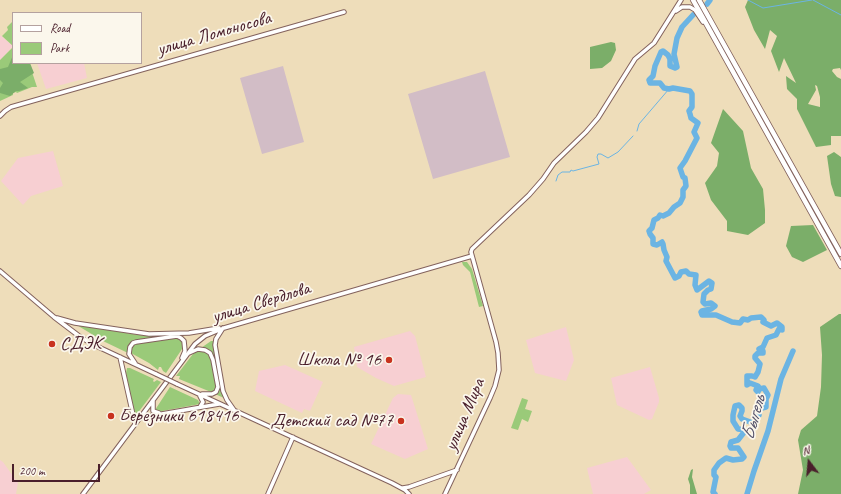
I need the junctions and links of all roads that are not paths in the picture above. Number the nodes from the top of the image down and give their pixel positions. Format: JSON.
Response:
{"nodes":[{"id":1,"x":681,"y":0,"type":"edge"},
{"id":2,"x":693,"y":0,"type":"edge"},
{"id":3,"x":699,"y":0,"type":"edge"},
{"id":4,"x":344,"y":12,"type":"dead end"},
{"id":5,"x":672,"y":14,"type":"junction"},
{"id":6,"x":716,"y":40,"type":"junction"},
{"id":7,"x":0,"y":116,"type":"edge"},
{"id":8,"x":472,"y":254,"type":"junction"},
{"id":9,"x":841,"y":254,"type":"edge"},
{"id":10,"x":841,"y":266,"type":"edge"},
{"id":11,"x":0,"y":271,"type":"edge"},
{"id":12,"x":54,"y":317,"type":"junction"},
{"id":13,"x":224,"y":328,"type":"junction"},
{"id":14,"x":120,"y":357,"type":"junction"},
{"id":15,"x":184,"y":358,"type":"junction"},
{"id":16,"x":138,"y":365,"type":"junction"},
{"id":17,"x":178,"y":366,"type":"junction"},
{"id":18,"x":194,"y":392,"type":"junction"},
{"id":19,"x":153,"y":398,"type":"junction"},
{"id":20,"x":220,"y":404,"type":"junction"},
{"id":21,"x":200,"y":407,"type":"junction"},
{"id":22,"x":235,"y":411,"type":"junction"},
{"id":23,"x":161,"y":414,"type":"junction"},
{"id":24,"x":139,"y":418,"type":"junction"},
{"id":25,"x":135,"y":424,"type":"junction"},
{"id":26,"x":293,"y":437,"type":"junction"},
{"id":27,"x":456,"y":470,"type":"junction"},
{"id":28,"x":402,"y":488,"type":"junction"},
{"id":29,"x":83,"y":494,"type":"edge"},
{"id":30,"x":268,"y":494,"type":"edge"},
{"id":31,"x":409,"y":494,"type":"edge"},
{"id":32,"x":445,"y":494,"type":"edge"}],
"edges":[{"from":1,"to":5,"type":"street"},
{"from":2,"to":6,"type":"highway"},
{"from":3,"to":9,"type":"highway"},
{"from":4,"to":7,"type":"street","name":"улица Ломоносова"},
{"from":5,"to":6,"type":"street"},
{"from":5,"to":8,"type":"street"},
{"from":6,"to":10,"type":"highway"},
{"from":8,"to":13,"type":"street","name":"улица Свердлова"},
{"from":8,"to":27,"type":"street","name":"улица Мира"},
{"from":11,"to":12,"type":"street"},
{"from":12,"to":13,"type":"street"},
{"from":12,"to":14,"type":"street"},
{"from":13,"to":15,"type":"street","name":"улица Свердлова"},
{"from":13,"to":22,"type":"street"},
{"from":14,"to":16,"type":"street"},
{"from":14,"to":25,"type":"street"},
{"from":15,"to":17,"type":"street","name":"улица Свердлова"},
{"from":15,"to":18,"type":"street"},
{"from":16,"to":17,"type":"street"},
{"from":16,"to":18,"type":"street","bridge":true},
{"from":17,"to":19,"type":"street","name":"улица Свердлова"},
{"from":18,"to":20,"type":"street"},
{"from":18,"to":21,"type":"street"},
{"from":19,"to":23,"type":"street"},
{"from":19,"to":24,"type":"street","name":"улица Свердлова"},
{"from":20,"to":21,"type":"street"},
{"from":20,"to":22,"type":"street"},
{"from":21,"to":23,"type":"street"},
{"from":22,"to":26,"type":"street"},
{"from":23,"to":24,"type":"street"},
{"from":24,"to":25,"type":"street","name":"улица Свердлова"},
{"from":25,"to":29,"type":"street","name":"улица Свердлова"},
{"from":26,"to":28,"type":"street"},
{"from":26,"to":30,"type":"street"},
{"from":27,"to":28,"type":"street"},
{"from":27,"to":32,"type":"street","name":"улица Мира"},
{"from":28,"to":31,"type":"street"}]}
